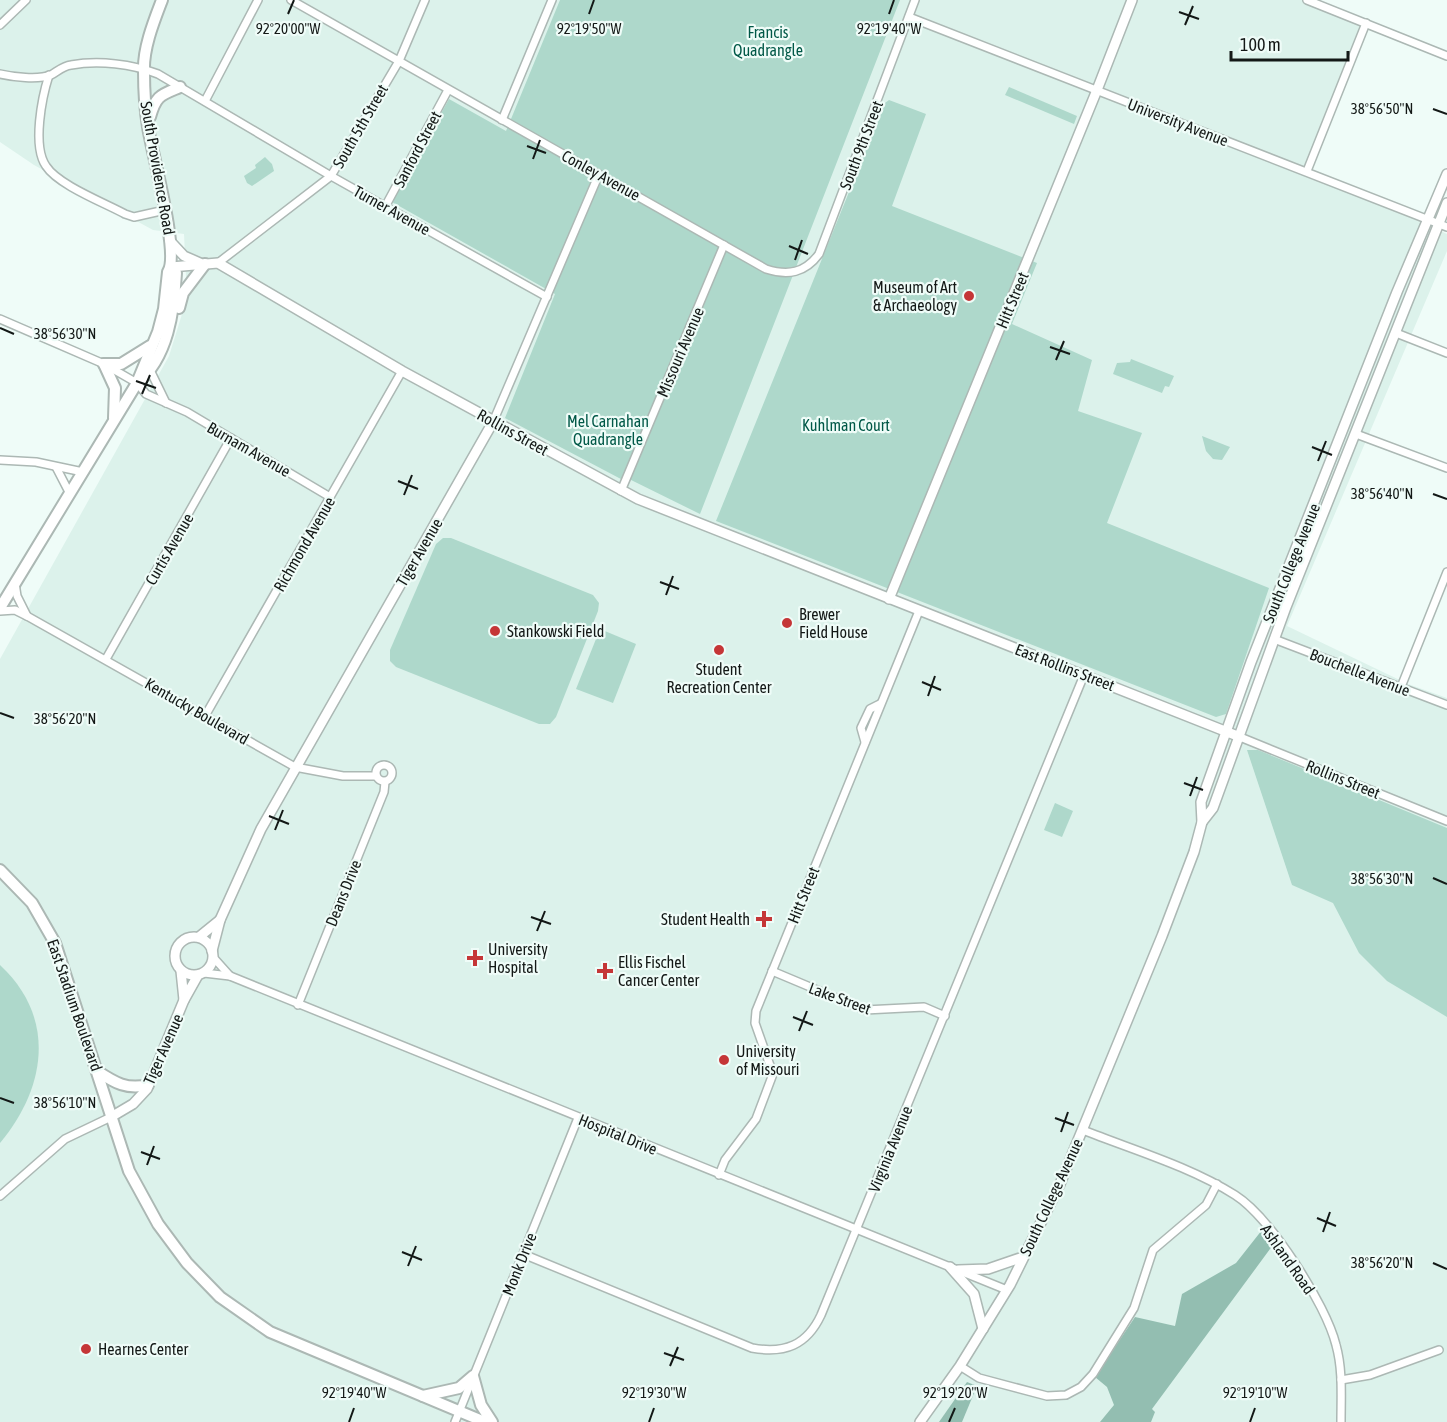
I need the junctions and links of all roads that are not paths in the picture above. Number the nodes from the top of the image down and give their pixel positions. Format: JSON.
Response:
{"nodes":[{"id":1,"x":26,"y":0,"type":"edge"},
{"id":2,"x":162,"y":0,"type":"edge"},
{"id":3,"x":258,"y":0,"type":"edge"},
{"id":4,"x":425,"y":0,"type":"edge"},
{"id":5,"x":552,"y":0,"type":"edge"},
{"id":6,"x":915,"y":0,"type":"edge"},
{"id":7,"x":1132,"y":0,"type":"edge"},
{"id":8,"x":1307,"y":0,"type":"edge"},
{"id":9,"x":1330,"y":0,"type":"edge"},
{"id":10,"x":294,"y":1,"type":"edge"},
{"id":11,"x":1327,"y":8,"type":"junction"},
{"id":12,"x":909,"y":16,"type":"junction"},
{"id":13,"x":1366,"y":23,"type":"junction"},
{"id":14,"x":0,"y":26,"type":"edge"},
{"id":15,"x":1447,"y":56,"type":"edge"},
{"id":16,"x":399,"y":61,"type":"junction"},
{"id":17,"x":144,"y":68,"type":"junction"},
{"id":18,"x":0,"y":74,"type":"edge"},
{"id":19,"x":49,"y":75,"type":"junction"},
{"id":20,"x":180,"y":87,"type":"junction"},
{"id":21,"x":448,"y":90,"type":"junction"},
{"id":22,"x":1097,"y":90,"type":"junction"},
{"id":23,"x":205,"y":101,"type":"junction"},
{"id":24,"x":502,"y":120,"type":"junction"},
{"id":25,"x":147,"y":126,"type":"junction"},
{"id":26,"x":1307,"y":171,"type":"junction"},
{"id":27,"x":599,"y":174,"type":"junction"},
{"id":28,"x":1447,"y":174,"type":"edge"},
{"id":29,"x":331,"y":176,"type":"junction"},
{"id":30,"x":1447,"y":203,"type":"edge"},
{"id":31,"x":385,"y":207,"type":"junction"},
{"id":32,"x":165,"y":210,"type":"junction"},
{"id":33,"x":1427,"y":219,"type":"junction"},
{"id":34,"x":1443,"y":226,"type":"edge"},
{"id":35,"x":170,"y":241,"type":"junction"},
{"id":36,"x":724,"y":245,"type":"junction"},
{"id":37,"x":218,"y":263,"type":"junction"},
{"id":38,"x":205,"y":264,"type":"junction"},
{"id":39,"x":171,"y":267,"type":"junction"},
{"id":40,"x":788,"y":274,"type":"joint"},
{"id":41,"x":547,"y":297,"type":"junction"},
{"id":42,"x":0,"y":319,"type":"edge"},
{"id":43,"x":1396,"y":333,"type":"junction"},
{"id":44,"x":157,"y":345,"type":"junction"},
{"id":45,"x":1447,"y":353,"type":"edge"},
{"id":46,"x":104,"y":364,"type":"junction"},
{"id":47,"x":150,"y":370,"type":"junction"},
{"id":48,"x":402,"y":371,"type":"junction"},
{"id":49,"x":136,"y":383,"type":"junction"},
{"id":50,"x":166,"y":403,"type":"junction"},
{"id":51,"x":114,"y":421,"type":"junction"},
{"id":52,"x":493,"y":422,"type":"junction"},
{"id":53,"x":1356,"y":434,"type":"junction"},
{"id":54,"x":231,"y":438,"type":"junction"},
{"id":55,"x":0,"y":460,"type":"edge"},
{"id":56,"x":56,"y":467,"type":"junction"},
{"id":57,"x":1447,"y":468,"type":"edge"},
{"id":58,"x":82,"y":472,"type":"junction"},
{"id":59,"x":621,"y":491,"type":"junction"},
{"id":60,"x":70,"y":494,"type":"junction"},
{"id":61,"x":330,"y":497,"type":"junction"},
{"id":62,"x":1447,"y":572,"type":"edge"},
{"id":63,"x":15,"y":583,"type":"junction"},
{"id":64,"x":1445,"y":583,"type":"edge"},
{"id":65,"x":889,"y":599,"type":"junction"},
{"id":66,"x":0,"y":609,"type":"edge"},
{"id":67,"x":919,"y":611,"type":"junction"},
{"id":68,"x":27,"y":616,"type":"junction"},
{"id":69,"x":1274,"y":639,"type":"junction"},
{"id":70,"x":106,"y":659,"type":"junction"},
{"id":71,"x":1084,"y":675,"type":"junction"},
{"id":72,"x":1401,"y":687,"type":"junction"},
{"id":73,"x":1447,"y":705,"type":"edge"},
{"id":74,"x":205,"y":716,"type":"junction"},
{"id":75,"x":1226,"y":732,"type":"junction"},
{"id":76,"x":1240,"y":737,"type":"junction"},
{"id":77,"x":295,"y":767,"type":"junction"},
{"id":78,"x":376,"y":776,"type":"junction"},
{"id":79,"x":385,"y":782,"type":"junction"},
{"id":80,"x":1447,"y":821,"type":"edge"},
{"id":81,"x":1202,"y":822,"type":"junction"},
{"id":82,"x":0,"y":870,"type":"edge"},
{"id":83,"x":220,"y":920,"type":"junction"},
{"id":84,"x":199,"y":937,"type":"junction"},
{"id":85,"x":213,"y":954,"type":"junction"},
{"id":86,"x":181,"y":971,"type":"junction"},
{"id":87,"x":772,"y":971,"type":"junction"},
{"id":88,"x":201,"y":974,"type":"junction"},
{"id":89,"x":230,"y":976,"type":"junction"},
{"id":90,"x":184,"y":1000,"type":"junction"},
{"id":91,"x":298,"y":1005,"type":"junction"},
{"id":92,"x":945,"y":1016,"type":"junction"},
{"id":93,"x":97,"y":1071,"type":"junction"},
{"id":94,"x":148,"y":1085,"type":"junction"},
{"id":95,"x":111,"y":1117,"type":"junction"},
{"id":96,"x":578,"y":1118,"type":"junction"},
{"id":97,"x":1083,"y":1130,"type":"junction"},
{"id":98,"x":719,"y":1175,"type":"junction"},
{"id":99,"x":1217,"y":1184,"type":"junction"},
{"id":100,"x":0,"y":1196,"type":"edge"},
{"id":101,"x":856,"y":1230,"type":"junction"},
{"id":102,"x":523,"y":1254,"type":"junction"},
{"id":103,"x":1023,"y":1257,"type":"junction"},
{"id":104,"x":954,"y":1269,"type":"junction"},
{"id":105,"x":1007,"y":1290,"type":"junction"},
{"id":106,"x":983,"y":1329,"type":"junction"},
{"id":107,"x":1438,"y":1350,"type":"dead end"},
{"id":108,"x":960,"y":1366,"type":"junction"},
{"id":109,"x":473,"y":1376,"type":"junction"},
{"id":110,"x":1341,"y":1380,"type":"junction"},
{"id":111,"x":423,"y":1396,"type":"junction"},
{"id":112,"x":459,"y":1411,"type":"junction"},
{"id":113,"x":455,"y":1422,"type":"edge"},
{"id":114,"x":485,"y":1422,"type":"edge"},
{"id":115,"x":492,"y":1422,"type":"edge"},
{"id":116,"x":920,"y":1422,"type":"edge"},
{"id":117,"x":1341,"y":1422,"type":"edge"}],
"edges":[{"from":1,"to":14,"type":"street"},
{"from":2,"to":17,"type":"main road","name":"South Providence Road"},
{"from":3,"to":23,"type":"street"},
{"from":4,"to":16,"type":"street","name":"South 5th Street"},
{"from":5,"to":24,"type":"street"},
{"from":6,"to":12,"type":"street","name":"South 9th Street"},
{"from":7,"to":22,"type":"street","name":"Hitt Street"},
{"from":8,"to":11,"type":"street"},
{"from":9,"to":11,"type":"street"},
{"from":10,"to":16,"type":"street","name":"Conley Avenue"},
{"from":11,"to":13,"type":"street"},
{"from":12,"to":22,"type":"street","name":"University Avenue"},
{"from":12,"to":40,"type":"street","name":"South 9th Street"},
{"from":13,"to":15,"type":"street"},
{"from":13,"to":26,"type":"street"},
{"from":16,"to":21,"type":"street","name":"Conley Avenue"},
{"from":16,"to":29,"type":"street","name":"South 5th Street"},
{"from":17,"to":19,"type":"street"},
{"from":17,"to":20,"type":"street","name":"Turner Avenue"},
{"from":17,"to":25,"type":"main road","name":"South Providence Road"},
{"from":18,"to":19,"type":"street"},
{"from":19,"to":32,"type":"street"},
{"from":20,"to":23,"type":"street","name":"Turner Avenue"},
{"from":20,"to":25,"type":"main road"},
{"from":21,"to":24,"type":"street","name":"Conley Avenue"},
{"from":21,"to":31,"type":"street","name":"Sanford Street"},
{"from":22,"to":26,"type":"street","name":"University Avenue"},
{"from":22,"to":65,"type":"street","name":"Hitt Street"},
{"from":23,"to":29,"type":"street","name":"Turner Avenue"},
{"from":24,"to":27,"type":"street","name":"Conley Avenue"},
{"from":25,"to":32,"type":"main road","name":"South Providence Road"},
{"from":26,"to":33,"type":"street","name":"University Avenue"},
{"from":27,"to":36,"type":"street","name":"Conley Avenue"},
{"from":27,"to":41,"type":"street","name":"Tiger Avenue"},
{"from":28,"to":33,"type":"street","name":"South College Avenue"},
{"from":29,"to":31,"type":"street","name":"Turner Avenue"},
{"from":29,"to":37,"type":"street","name":"South 5th Street"},
{"from":30,"to":34,"type":"street","name":"South College Avenue"},
{"from":31,"to":41,"type":"street","name":"Turner Avenue"},
{"from":32,"to":35,"type":"main road","name":"South Providence Road"},
{"from":33,"to":34,"type":"street","name":"University Avenue"},
{"from":33,"to":75,"type":"street","name":"South College Avenue"},
{"from":34,"to":43,"type":"street","name":"South College Avenue"},
{"from":35,"to":38,"type":"street"},
{"from":35,"to":39,"type":"main road","name":"South Providence Road"},
{"from":36,"to":40,"type":"street","name":"Conley Avenue"},
{"from":36,"to":59,"type":"street","name":"Missouri Avenue"},
{"from":37,"to":38,"type":"street"},
{"from":37,"to":48,"type":"street","name":"Rollins Street"},
{"from":38,"to":39,"type":"street"},
{"from":38,"to":44,"type":"main road"},
{"from":39,"to":44,"type":"main road","name":"South Providence Road"},
{"from":41,"to":52,"type":"street","name":"Tiger Avenue"},
{"from":42,"to":46,"type":"street","name":"Burnam Avenue"},
{"from":43,"to":45,"type":"street"},
{"from":43,"to":53,"type":"street","name":"South College Avenue"},
{"from":44,"to":46,"type":"main road"},
{"from":44,"to":47,"type":"main road","name":"South Providence Road"},
{"from":44,"to":49,"type":"main road","name":"South Providence Road"},
{"from":46,"to":49,"type":"street","name":"Burnam Avenue"},
{"from":46,"to":51,"type":"main road"},
{"from":47,"to":49,"type":"main road","name":"South Providence Road"},
{"from":47,"to":50,"type":"street"},
{"from":48,"to":52,"type":"street","name":"Rollins Street"},
{"from":48,"to":61,"type":"street","name":"Richmond Avenue"},
{"from":49,"to":50,"type":"street","name":"Burnam Avenue"},
{"from":49,"to":51,"type":"main road","name":"South Providence Road"},
{"from":50,"to":54,"type":"street","name":"Burnam Avenue"},
{"from":51,"to":58,"type":"main road","name":"South Providence Road"},
{"from":52,"to":59,"type":"street","name":"Rollins Street"},
{"from":52,"to":77,"type":"street","name":"Tiger Avenue"},
{"from":53,"to":57,"type":"street"},
{"from":53,"to":69,"type":"street","name":"South College Avenue"},
{"from":54,"to":61,"type":"street","name":"Burnam Avenue"},
{"from":54,"to":70,"type":"street","name":"Curtis Avenue"},
{"from":55,"to":56,"type":"street"},
{"from":56,"to":58,"type":"street"},
{"from":56,"to":60,"type":"street"},
{"from":58,"to":60,"type":"main road","name":"South Providence Road"},
{"from":59,"to":65,"type":"street","name":"Rollins Street"},
{"from":60,"to":63,"type":"main road","name":"South Providence Road"},
{"from":61,"to":74,"type":"street","name":"Richmond Avenue"},
{"from":62,"to":64,"type":"street"},
{"from":63,"to":66,"type":"main road","name":"South Providence Road"},
{"from":63,"to":68,"type":"street"},
{"from":64,"to":72,"type":"street"},
{"from":65,"to":67,"type":"street","name":"East Rollins Street"},
{"from":66,"to":68,"type":"street","name":"Kentucky Boulevard"},
{"from":67,"to":71,"type":"street","name":"East Rollins Street"},
{"from":67,"to":87,"type":"street","name":"Hitt Street"},
{"from":68,"to":70,"type":"street","name":"Kentucky Boulevard"},
{"from":69,"to":72,"type":"street","name":"Bouchelle Avenue"},
{"from":69,"to":76,"type":"street","name":"South College Avenue"},
{"from":70,"to":74,"type":"street","name":"Kentucky Boulevard"},
{"from":71,"to":75,"type":"street","name":"East Rollins Street"},
{"from":71,"to":92,"type":"street","name":"Virginia Avenue"},
{"from":72,"to":73,"type":"street","name":"Bouchelle Avenue"},
{"from":74,"to":77,"type":"street","name":"Kentucky Boulevard"},
{"from":75,"to":76,"type":"street","name":"East Rollins Street"},
{"from":75,"to":81,"type":"street","name":"South College Avenue"},
{"from":76,"to":80,"type":"street","name":"Rollins Street"},
{"from":76,"to":81,"type":"street","name":"South College Avenue"},
{"from":77,"to":78,"type":"street","name":"Kentucky Boulevard"},
{"from":77,"to":83,"type":"street","name":"Tiger Avenue"},
{"from":78,"to":79,"type":"street"},
{"from":78,"to":79,"type":"street","name":"Kentucky Boulevard"},
{"from":79,"to":91,"type":"street","name":"Deans Drive"},
{"from":81,"to":97,"type":"street","name":"South College Avenue"},
{"from":82,"to":93,"type":"main road","name":"East Stadium Boulevard"},
{"from":83,"to":84,"type":"street","name":"Tiger Avenue"},
{"from":83,"to":85,"type":"street","name":"Tiger Avenue"},
{"from":84,"to":85,"type":"street"},
{"from":84,"to":86,"type":"street"},
{"from":85,"to":88,"type":"street"},
{"from":85,"to":89,"type":"street","name":"Hospital Drive"},
{"from":86,"to":88,"type":"street"},
{"from":86,"to":90,"type":"street","name":"Tiger Avenue"},
{"from":87,"to":92,"type":"street","name":"Lake Street"},
{"from":87,"to":98,"type":"street","name":"Hitt Street"},
{"from":88,"to":89,"type":"street","name":"Hospital Drive"},
{"from":88,"to":90,"type":"street","name":"Tiger Avenue"},
{"from":89,"to":91,"type":"street","name":"Hospital Drive"},
{"from":90,"to":94,"type":"street","name":"Tiger Avenue"},
{"from":91,"to":96,"type":"street","name":"Hospital Drive"},
{"from":92,"to":101,"type":"street","name":"Virginia Avenue"},
{"from":93,"to":94,"type":"main road"},
{"from":93,"to":95,"type":"main road","name":"East Stadium Boulevard"},
{"from":94,"to":95,"type":"street","name":"Tiger Avenue"},
{"from":95,"to":100,"type":"street"},
{"from":95,"to":111,"type":"main road","name":"East Stadium Boulevard"},
{"from":96,"to":98,"type":"street","name":"Hospital Drive"},
{"from":96,"to":102,"type":"street","name":"Monk Drive"},
{"from":97,"to":99,"type":"street","name":"Ashland Road"},
{"from":97,"to":103,"type":"street","name":"South College Avenue"},
{"from":98,"to":101,"type":"street","name":"Hospital Drive"},
{"from":99,"to":108,"type":"street"},
{"from":99,"to":110,"type":"street","name":"Ashland Road"},
{"from":101,"to":102,"type":"street","name":"Virginia Avenue"},
{"from":101,"to":104,"type":"street","name":"Hospital Drive"},
{"from":102,"to":109,"type":"street","name":"Monk Drive"},
{"from":103,"to":104,"type":"street"},
{"from":103,"to":105,"type":"street","name":"South College Avenue"},
{"from":104,"to":105,"type":"street","name":"Hospital Drive"},
{"from":104,"to":106,"type":"street"},
{"from":105,"to":106,"type":"street","name":"South College Avenue"},
{"from":106,"to":108,"type":"street","name":"South College Avenue"},
{"from":107,"to":110,"type":"street"},
{"from":108,"to":116,"type":"street","name":"South College Avenue"},
{"from":109,"to":111,"type":"main road"},
{"from":109,"to":112,"type":"street","name":"Monk Drive"},
{"from":109,"to":115,"type":"main road"},
{"from":110,"to":117,"type":"street","name":"Ashland Road"},
{"from":111,"to":112,"type":"main road","name":"East Stadium Boulevard"},
{"from":112,"to":113,"type":"street","name":"Monk Drive"},
{"from":112,"to":114,"type":"main road","name":"East Stadium Boulevard"}]}
